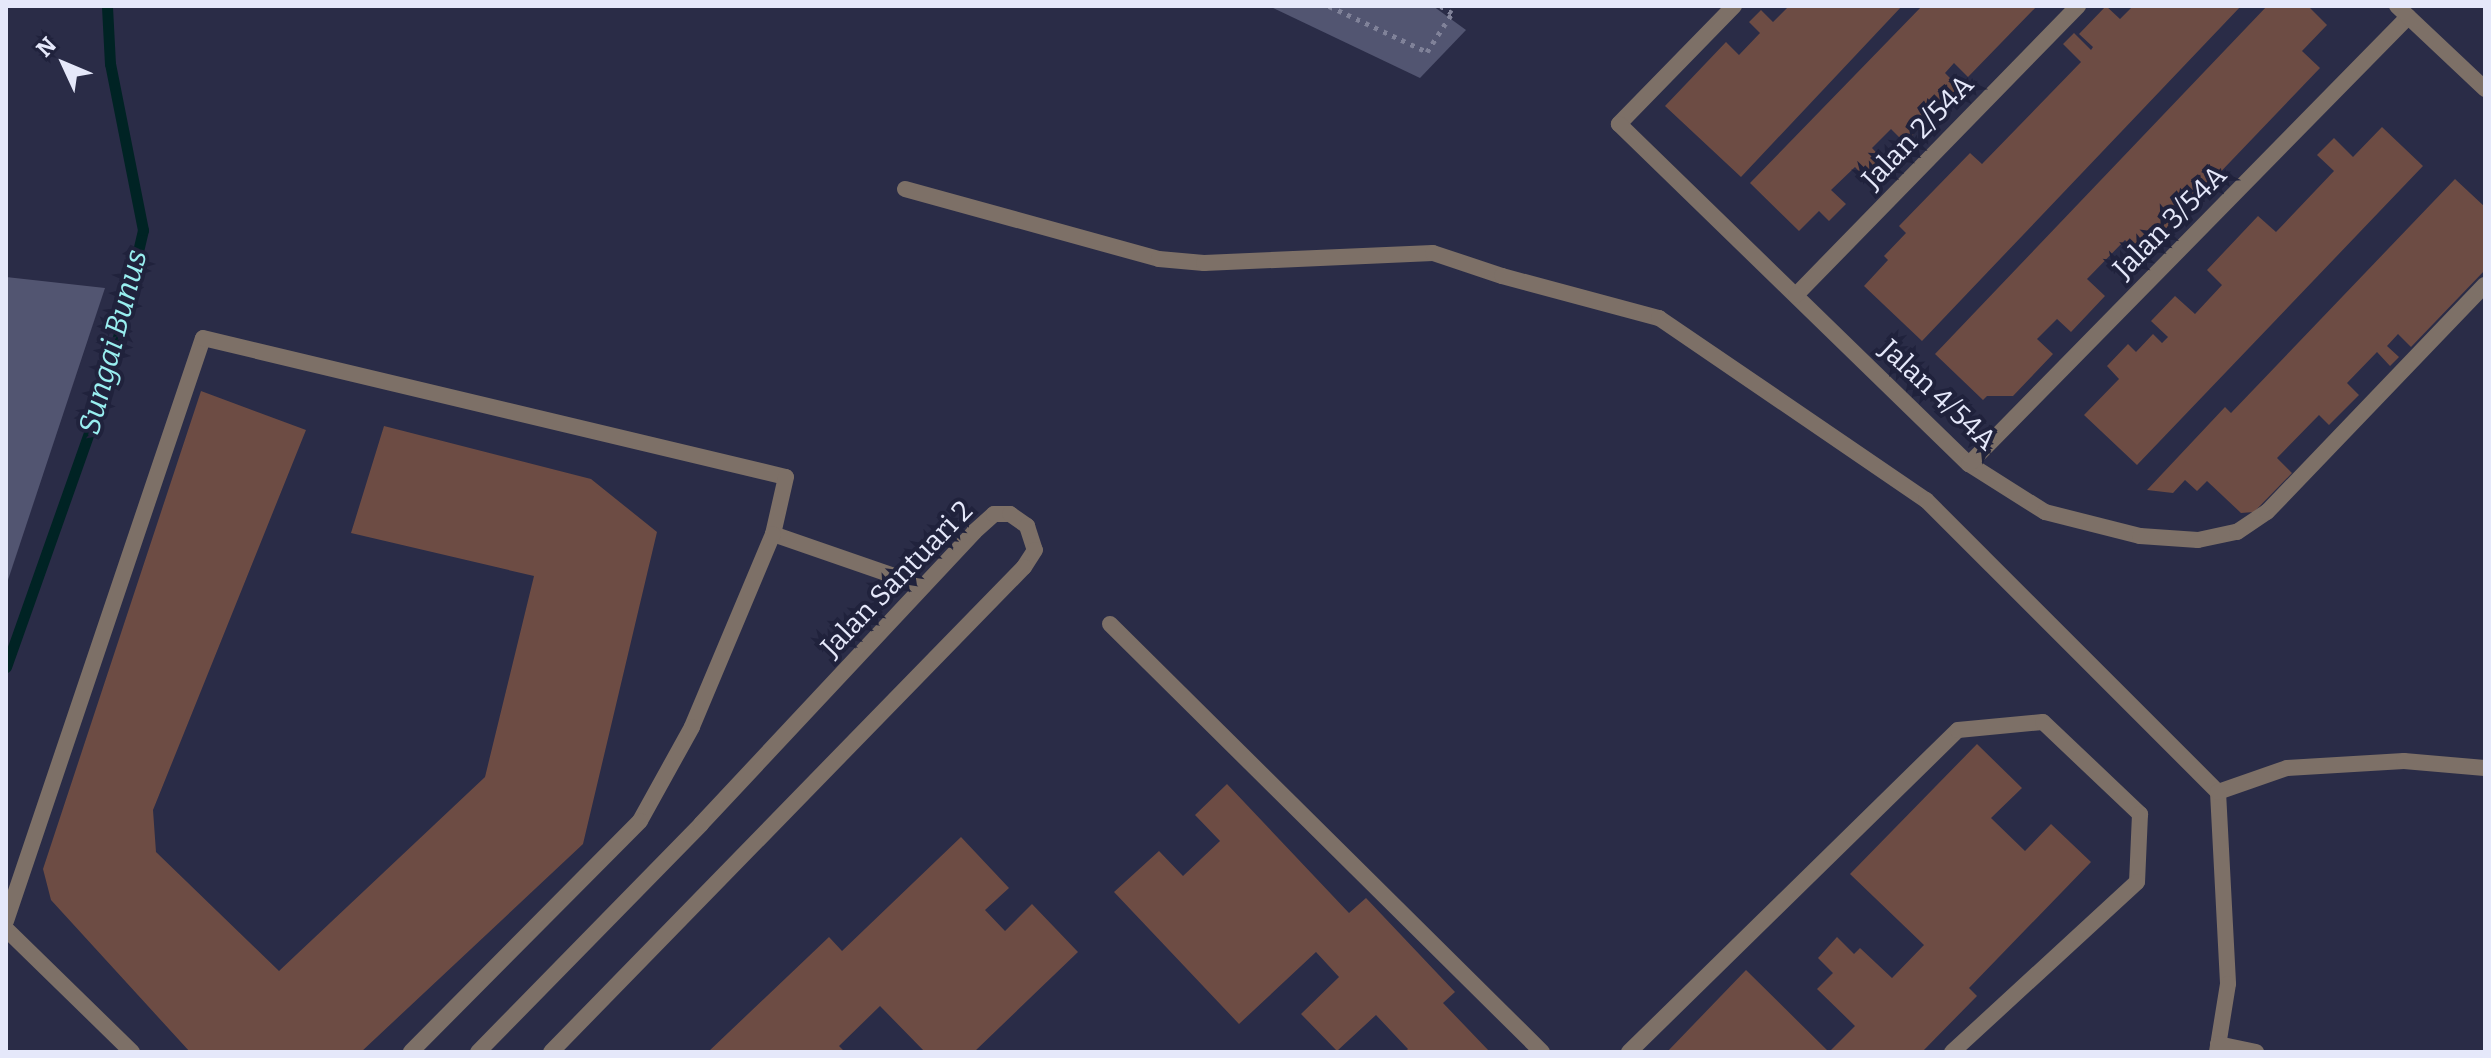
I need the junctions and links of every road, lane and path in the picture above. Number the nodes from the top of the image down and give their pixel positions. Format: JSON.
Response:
{"nodes":[{"id":1,"x":1329,"y":6,"type":"edge"},
{"id":2,"x":1441,"y":6,"type":"edge"},
{"id":3,"x":1734,"y":6,"type":"edge"},
{"id":4,"x":2078,"y":6,"type":"edge"},
{"id":5,"x":2402,"y":12,"type":"edge"},
{"id":6,"x":2485,"y":89,"type":"edge"},
{"id":7,"x":905,"y":189,"type":"dead end"},
{"id":8,"x":2485,"y":285,"type":"edge"},
{"id":9,"x":1796,"y":295,"type":"junction"},
{"id":10,"x":1969,"y":464,"type":"junction"},
{"id":11,"x":773,"y":534,"type":"junction"},
{"id":12,"x":923,"y":586,"type":"junction"},
{"id":13,"x":1110,"y":624,"type":"dead end"},
{"id":14,"x":2485,"y":768,"type":"edge"},
{"id":15,"x":2218,"y":792,"type":"junction"},
{"id":16,"x":6,"y":921,"type":"edge"},
{"id":17,"x":6,"y":929,"type":"edge"},
{"id":18,"x":2217,"y":1048,"type":"edge"},
{"id":19,"x":132,"y":1052,"type":"edge"},
{"id":20,"x":411,"y":1052,"type":"edge"},
{"id":21,"x":478,"y":1052,"type":"edge"},
{"id":22,"x":551,"y":1052,"type":"edge"},
{"id":23,"x":1542,"y":1052,"type":"edge"},
{"id":24,"x":1629,"y":1052,"type":"edge"},
{"id":25,"x":1952,"y":1052,"type":"edge"},
{"id":26,"x":2256,"y":1052,"type":"edge"}],
"edges":[{"from":1,"to":2,"type":"path"},
{"from":3,"to":9,"type":"street","name":"Jalan 4/54A"},
{"from":4,"to":9,"type":"street","name":"Jalan 2/54A"},
{"from":5,"to":6,"type":"street"},
{"from":5,"to":10,"type":"street","name":"Jalan 3/54A"},
{"from":7,"to":15,"type":"street"},
{"from":8,"to":10,"type":"street","name":"Jalan 4/54A"},
{"from":9,"to":10,"type":"street","name":"Jalan 4/54A"},
{"from":11,"to":12,"type":"street"},
{"from":11,"to":16,"type":"street"},
{"from":11,"to":20,"type":"street"},
{"from":12,"to":21,"type":"street","name":"Jalan Santuari 2"},
{"from":12,"to":22,"type":"street","name":"Jalan Santuari 2"},
{"from":13,"to":23,"type":"street"},
{"from":14,"to":15,"type":"street"},
{"from":15,"to":18,"type":"street"},
{"from":17,"to":19,"type":"street"},
{"from":18,"to":26,"type":"street"},
{"from":24,"to":25,"type":"street"}]}
